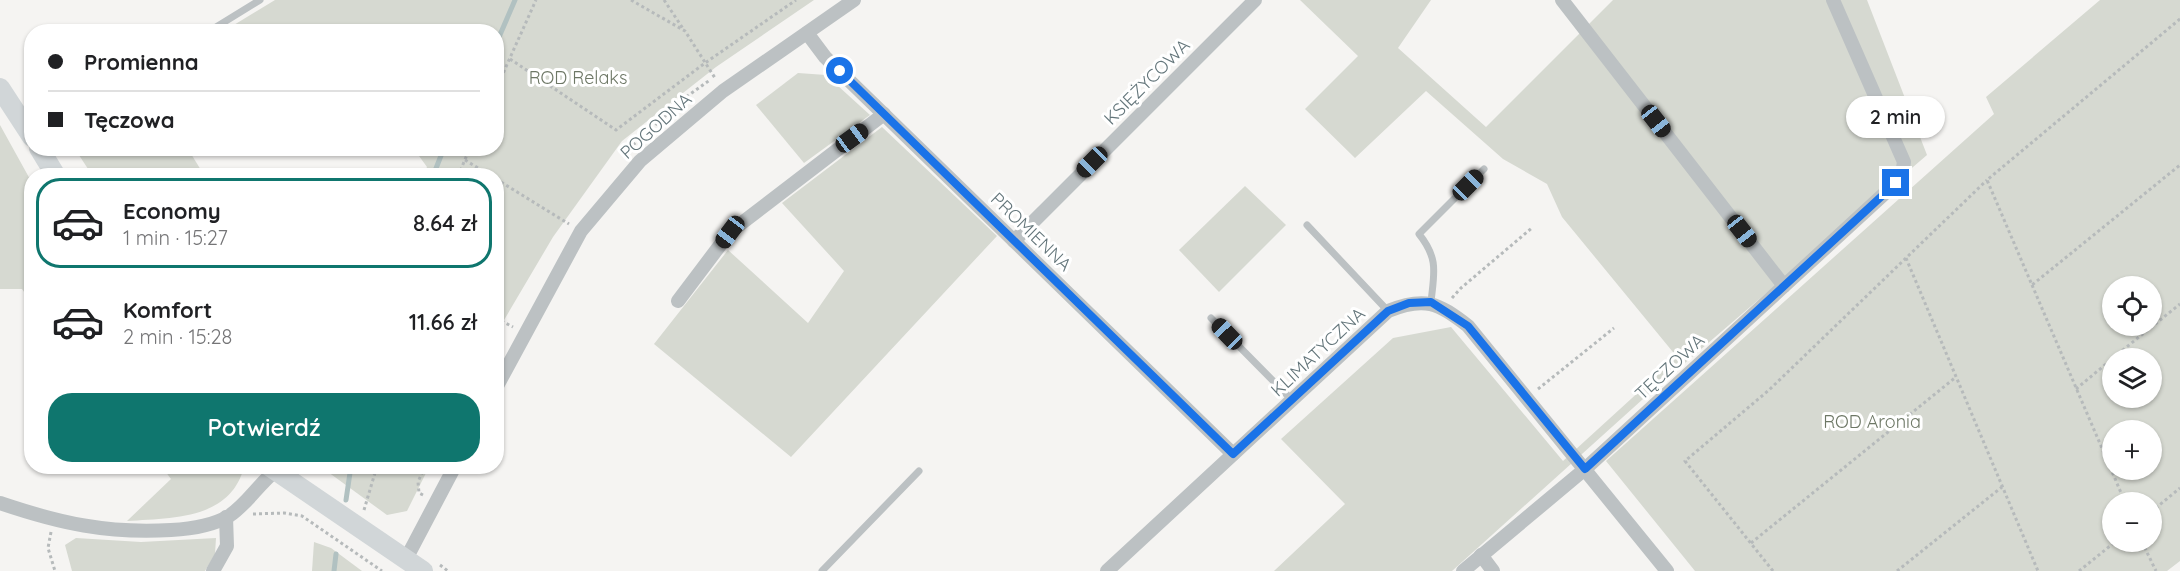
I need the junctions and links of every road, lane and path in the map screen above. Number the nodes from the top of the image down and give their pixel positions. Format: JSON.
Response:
{"nodes":[{"id":1,"x":260,"y":0,"type":"edge"},
{"id":2,"x":536,"y":0,"type":"edge"},
{"id":3,"x":631,"y":0,"type":"edge"},
{"id":4,"x":664,"y":0,"type":"edge"},
{"id":5,"x":796,"y":0,"type":"edge"},
{"id":6,"x":854,"y":0,"type":"edge"},
{"id":7,"x":1255,"y":0,"type":"edge"},
{"id":8,"x":1562,"y":0,"type":"edge"},
{"id":9,"x":1833,"y":0,"type":"edge"},
{"id":10,"x":2180,"y":19,"type":"edge"},
{"id":11,"x":221,"y":24,"type":"edge"},
{"id":12,"x":685,"y":32,"type":"junction"},
{"id":13,"x":807,"y":33,"type":"junction"},
{"id":14,"x":510,"y":59,"type":"junction"},
{"id":15,"x":705,"y":63,"type":"junction"},
{"id":16,"x":504,"y":72,"type":"edge"},
{"id":17,"x":0,"y":88,"type":"edge"},
{"id":18,"x":723,"y":91,"type":"junction"},
{"id":19,"x":884,"y":114,"type":"junction"},
{"id":20,"x":24,"y":124,"type":"edge"},
{"id":21,"x":467,"y":156,"type":"edge"},
{"id":22,"x":465,"y":160,"type":"junction"},
{"id":23,"x":2180,"y":165,"type":"edge"},
{"id":24,"x":462,"y":168,"type":"edge"},
{"id":25,"x":478,"y":168,"type":"edge"},
{"id":26,"x":1484,"y":169,"type":"dead end"},
{"id":27,"x":1987,"y":180,"type":"junction"},
{"id":28,"x":504,"y":184,"type":"edge"},
{"id":29,"x":1307,"y":225,"type":"dead end"},
{"id":30,"x":1533,"y":227,"type":"dead end"},
{"id":31,"x":581,"y":231,"type":"junction"},
{"id":32,"x":1014,"y":240,"type":"junction"},
{"id":33,"x":1906,"y":258,"type":"junction"},
{"id":34,"x":2032,"y":285,"type":"junction"},
{"id":35,"x":1784,"y":286,"type":"junction"},
{"id":36,"x":678,"y":301,"type":"dead end"},
{"id":37,"x":1431,"y":302,"type":"junction"},
{"id":38,"x":2180,"y":304,"type":"edge"},
{"id":39,"x":1444,"y":309,"type":"junction"},
{"id":40,"x":1388,"y":311,"type":"junction"},
{"id":41,"x":1211,"y":318,"type":"dead end"},
{"id":42,"x":1614,"y":328,"type":"dead end"},
{"id":43,"x":2126,"y":348,"type":"edge"},
{"id":44,"x":2102,"y":367,"type":"edge"},
{"id":45,"x":504,"y":372,"type":"edge"},
{"id":46,"x":1956,"y":377,"type":"junction"},
{"id":47,"x":2076,"y":389,"type":"junction"},
{"id":48,"x":1528,"y":398,"type":"junction"},
{"id":49,"x":1292,"y":400,"type":"junction"},
{"id":50,"x":1233,"y":454,"type":"junction"},
{"id":51,"x":1585,"y":469,"type":"junction"},
{"id":52,"x":920,"y":471,"type":"dead end"},
{"id":53,"x":268,"y":474,"type":"edge"},
{"id":54,"x":280,"y":474,"type":"edge"},
{"id":55,"x":375,"y":474,"type":"edge"},
{"id":56,"x":422,"y":474,"type":"edge"},
{"id":57,"x":451,"y":474,"type":"edge"},
{"id":58,"x":418,"y":482,"type":"dead end"},
{"id":59,"x":2002,"y":487,"type":"junction"},
{"id":60,"x":2180,"y":488,"type":"edge"},
{"id":61,"x":2121,"y":492,"type":"edge"},
{"id":62,"x":0,"y":503,"type":"edge"},
{"id":63,"x":2162,"y":503,"type":"edge"},
{"id":64,"x":242,"y":505,"type":"junction"},
{"id":65,"x":226,"y":517,"type":"junction"},
{"id":66,"x":54,"y":521,"type":"junction"},
{"id":67,"x":359,"y":526,"type":"junction"},
{"id":68,"x":1751,"y":543,"type":"junction"},
{"id":69,"x":2103,"y":552,"type":"edge"},
{"id":70,"x":2147,"y":552,"type":"edge"},
{"id":71,"x":1481,"y":555,"type":"junction"},
{"id":72,"x":406,"y":559,"type":"junction"},
{"id":73,"x":55,"y":571,"type":"edge"},
{"id":74,"x":213,"y":571,"type":"edge"},
{"id":75,"x":382,"y":571,"type":"edge"},
{"id":76,"x":423,"y":571,"type":"edge"},
{"id":77,"x":822,"y":571,"type":"edge"},
{"id":78,"x":1107,"y":571,"type":"edge"},
{"id":79,"x":1462,"y":571,"type":"edge"},
{"id":80,"x":1493,"y":571,"type":"edge"},
{"id":81,"x":1667,"y":571,"type":"edge"},
{"id":82,"x":1773,"y":571,"type":"edge"},
{"id":83,"x":1896,"y":571,"type":"edge"},
{"id":84,"x":2038,"y":571,"type":"edge"},
{"id":85,"x":2079,"y":571,"type":"edge"},
{"id":86,"x":2156,"y":571,"type":"edge"}],
"edges":[{"from":1,"to":11,"type":"lane"},
{"from":2,"to":14,"type":"path"},
{"from":3,"to":12,"type":"path"},
{"from":4,"to":12,"type":"path"},
{"from":5,"to":15,"type":"path"},
{"from":6,"to":13,"type":"street","name":"POGODNA"},
{"from":7,"to":32,"type":"street","name":"KSIĘŻYCOWA"},
{"from":8,"to":35,"type":"street"},
{"from":9,"to":35,"type":"street","name":"TĘCZOWA"},
{"from":10,"to":27,"type":"path"},
{"from":12,"to":15,"type":"path"},
{"from":13,"to":18,"type":"street","name":"POGODNA"},
{"from":13,"to":19,"type":"street","name":"PROMIENNA"},
{"from":14,"to":15,"type":"path"},
{"from":14,"to":16,"type":"path"},
{"from":15,"to":18,"type":"path"},
{"from":17,"to":20,"type":"street"},
{"from":18,"to":31,"type":"street","name":"POGODNA"},
{"from":19,"to":32,"type":"street","name":"PROMIENNA"},
{"from":19,"to":36,"type":"street"},
{"from":21,"to":22,"type":"path"},
{"from":22,"to":24,"type":"path"},
{"from":22,"to":25,"type":"path"},
{"from":23,"to":34,"type":"path"},
{"from":26,"to":37,"type":"lane"},
{"from":27,"to":33,"type":"path"},
{"from":27,"to":34,"type":"path"},
{"from":28,"to":31,"type":"path"},
{"from":29,"to":40,"type":"lane"},
{"from":30,"to":39,"type":"path"},
{"from":31,"to":45,"type":"street","name":"POGODNA"},
{"from":32,"to":50,"type":"street","name":"PROMIENNA"},
{"from":33,"to":46,"type":"path"},
{"from":33,"to":68,"type":"path"},
{"from":34,"to":47,"type":"path"},
{"from":35,"to":51,"type":"street","name":"TĘCZOWA"},
{"from":37,"to":39,"type":"street"},
{"from":37,"to":40,"type":"street","name":"KLIMATYCZNA"},
{"from":38,"to":43,"type":"path"},
{"from":39,"to":48,"type":"street"},
{"from":40,"to":49,"type":"street","name":"KLIMATYCZNA"},
{"from":41,"to":49,"type":"lane"},
{"from":42,"to":48,"type":"path"},
{"from":44,"to":47,"type":"path"},
{"from":46,"to":59,"type":"path"},
{"from":46,"to":68,"type":"path"},
{"from":47,"to":61,"type":"path"},
{"from":48,"to":51,"type":"street"},
{"from":49,"to":50,"type":"street","name":"KLIMATYCZNA"},
{"from":50,"to":78,"type":"street","name":"KLIMATYCZNA"},
{"from":51,"to":71,"type":"street","name":"TĘCZOWA"},
{"from":51,"to":81,"type":"street"},
{"from":52,"to":77,"type":"lane"},
{"from":53,"to":64,"type":"street"},
{"from":54,"to":67,"type":"street"},
{"from":55,"to":67,"type":"path"},
{"from":56,"to":58,"type":"path"},
{"from":57,"to":72,"type":"street"},
{"from":59,"to":83,"type":"path"},
{"from":59,"to":84,"type":"path"},
{"from":60,"to":63,"type":"path"},
{"from":62,"to":66,"type":"street"},
{"from":64,"to":65,"type":"street"},
{"from":64,"to":75,"type":"path"},
{"from":65,"to":66,"type":"street"},
{"from":65,"to":74,"type":"street"},
{"from":66,"to":73,"type":"path"},
{"from":67,"to":72,"type":"street"},
{"from":68,"to":82,"type":"path"},
{"from":69,"to":85,"type":"path"},
{"from":70,"to":86,"type":"path"},
{"from":71,"to":79,"type":"street","name":"TĘCZOWA"},
{"from":71,"to":80,"type":"street"},
{"from":72,"to":76,"type":"street"}]}
